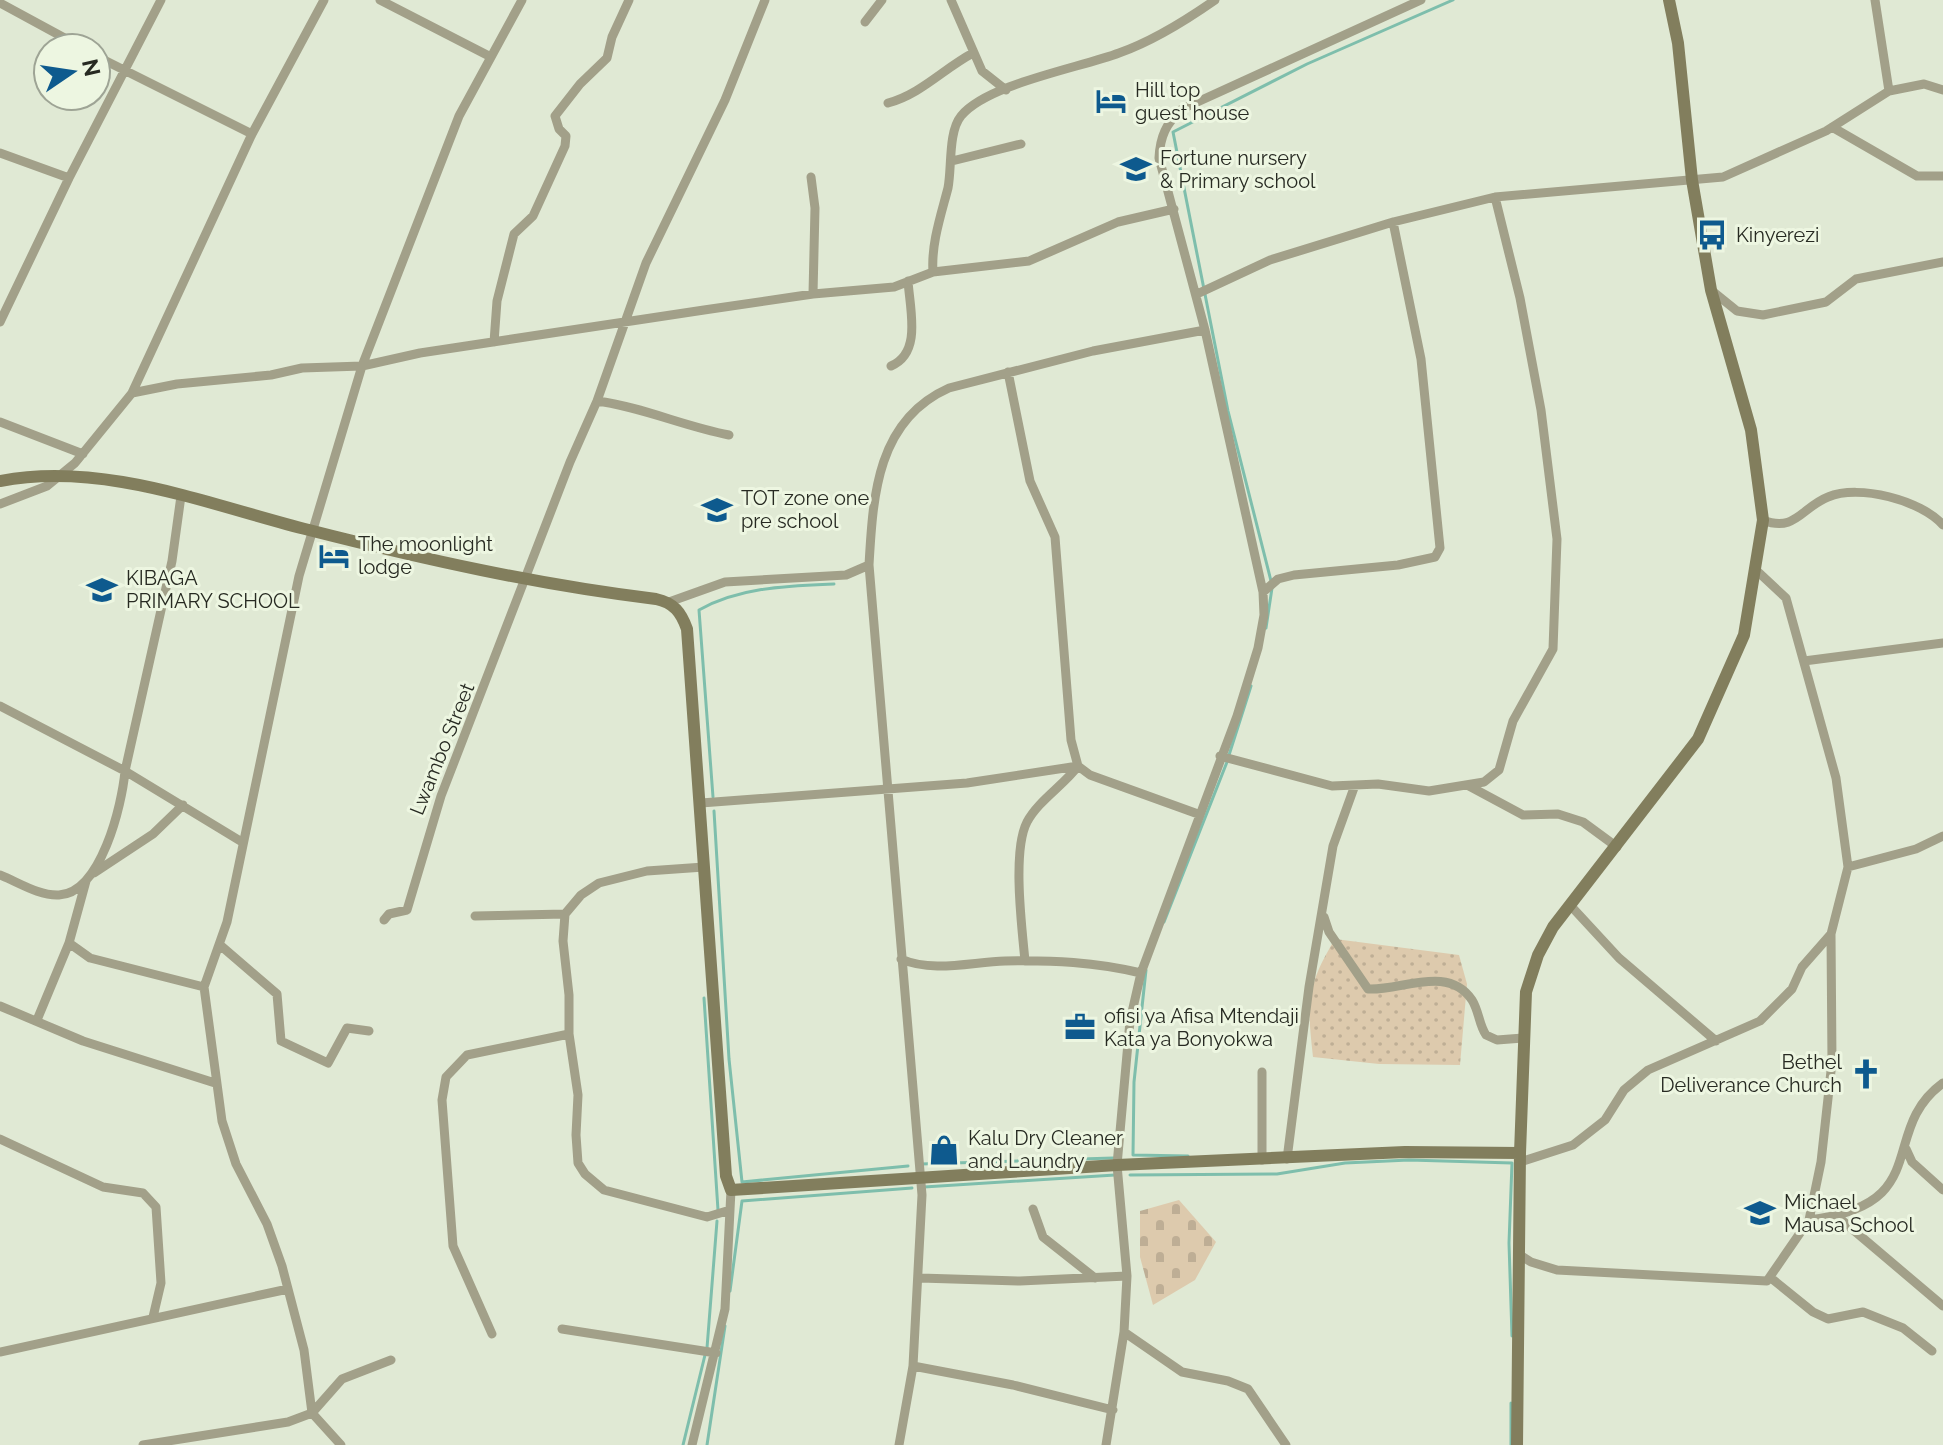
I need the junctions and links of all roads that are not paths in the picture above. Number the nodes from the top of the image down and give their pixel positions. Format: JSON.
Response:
{"nodes":[{"id":1,"x":161,"y":0,"type":"edge"},
{"id":2,"x":324,"y":0,"type":"edge"},
{"id":3,"x":380,"y":0,"type":"edge"},
{"id":4,"x":522,"y":0,"type":"edge"},
{"id":5,"x":629,"y":0,"type":"edge"},
{"id":6,"x":765,"y":0,"type":"edge"},
{"id":7,"x":882,"y":0,"type":"edge"},
{"id":8,"x":951,"y":0,"type":"edge"},
{"id":9,"x":1215,"y":0,"type":"edge"},
{"id":10,"x":1421,"y":0,"type":"edge"},
{"id":11,"x":1669,"y":0,"type":"edge"},
{"id":12,"x":1875,"y":0,"type":"edge"},
{"id":13,"x":0,"y":3,"type":"edge"},
{"id":14,"x":865,"y":22,"type":"dead end"},
{"id":15,"x":53,"y":32,"type":"edge"},
{"id":16,"x":973,"y":53,"type":"junction"},
{"id":17,"x":489,"y":56,"type":"junction"},
{"id":18,"x":112,"y":65,"type":"edge"},
{"id":19,"x":123,"y":72,"type":"junction"},
{"id":20,"x":1006,"y":90,"type":"junction"},
{"id":21,"x":1943,"y":90,"type":"edge"},
{"id":22,"x":1889,"y":91,"type":"junction"},
{"id":23,"x":888,"y":103,"type":"dead end"},
{"id":24,"x":1832,"y":127,"type":"junction"},
{"id":25,"x":252,"y":134,"type":"junction"},
{"id":26,"x":1021,"y":144,"type":"dead end"},
{"id":27,"x":0,"y":154,"type":"edge"},
{"id":28,"x":952,"y":161,"type":"junction"},
{"id":29,"x":1943,"y":176,"type":"edge"},
{"id":30,"x":811,"y":177,"type":"dead end"},
{"id":31,"x":69,"y":178,"type":"junction"},
{"id":32,"x":1692,"y":180,"type":"junction"},
{"id":33,"x":1495,"y":197,"type":"junction"},
{"id":34,"x":1174,"y":209,"type":"junction"},
{"id":35,"x":1393,"y":222,"type":"junction"},
{"id":36,"x":1943,"y":262,"type":"edge"},
{"id":37,"x":933,"y":272,"type":"junction"},
{"id":38,"x":908,"y":281,"type":"junction"},
{"id":39,"x":1711,"y":290,"type":"junction"},
{"id":40,"x":813,"y":294,"type":"junction"},
{"id":41,"x":1197,"y":294,"type":"junction"},
{"id":42,"x":627,"y":321,"type":"junction"},
{"id":43,"x":0,"y":322,"type":"edge"},
{"id":44,"x":1205,"y":330,"type":"junction"},
{"id":45,"x":494,"y":342,"type":"junction"},
{"id":46,"x":362,"y":366,"type":"junction"},
{"id":47,"x":891,"y":366,"type":"dead end"},
{"id":48,"x":1008,"y":372,"type":"junction"},
{"id":49,"x":132,"y":393,"type":"junction"},
{"id":50,"x":597,"y":401,"type":"junction"},
{"id":51,"x":0,"y":422,"type":"edge"},
{"id":52,"x":729,"y":435,"type":"dead end"},
{"id":53,"x":83,"y":454,"type":"junction"},
{"id":54,"x":61,"y":475,"type":"junction"},
{"id":55,"x":0,"y":481,"type":"edge"},
{"id":56,"x":181,"y":496,"type":"junction"},
{"id":57,"x":0,"y":504,"type":"edge"},
{"id":58,"x":1763,"y":520,"type":"junction"},
{"id":59,"x":1943,"y":525,"type":"edge"},
{"id":60,"x":311,"y":531,"type":"junction"},
{"id":61,"x":869,"y":565,"type":"junction"},
{"id":62,"x":1756,"y":570,"type":"junction"},
{"id":63,"x":527,"y":579,"type":"junction"},
{"id":64,"x":1263,"y":592,"type":"junction"},
{"id":65,"x":669,"y":602,"type":"junction"},
{"id":66,"x":1943,"y":643,"type":"edge"},
{"id":67,"x":1804,"y":661,"type":"junction"},
{"id":68,"x":0,"y":706,"type":"edge"},
{"id":69,"x":1220,"y":756,"type":"junction"},
{"id":70,"x":1078,"y":766,"type":"junction"},
{"id":71,"x":125,"y":771,"type":"junction"},
{"id":72,"x":1355,"y":785,"type":"junction"},
{"id":73,"x":1469,"y":786,"type":"junction"},
{"id":74,"x":888,"y":788,"type":"junction"},
{"id":75,"x":701,"y":803,"type":"junction"},
{"id":76,"x":183,"y":805,"type":"junction"},
{"id":77,"x":1198,"y":814,"type":"junction"},
{"id":78,"x":1943,"y":836,"type":"edge"},
{"id":79,"x":242,"y":842,"type":"junction"},
{"id":80,"x":1617,"y":847,"type":"junction"},
{"id":81,"x":704,"y":867,"type":"junction"},
{"id":82,"x":1848,"y":867,"type":"junction"},
{"id":83,"x":94,"y":873,"type":"junction"},
{"id":84,"x":0,"y":875,"type":"edge"},
{"id":85,"x":86,"y":881,"type":"junction"},
{"id":86,"x":1570,"y":905,"type":"junction"},
{"id":87,"x":565,"y":914,"type":"junction"},
{"id":88,"x":1323,"y":914,"type":"junction"},
{"id":89,"x":475,"y":916,"type":"dead end"},
{"id":90,"x":384,"y":920,"type":"dead end"},
{"id":91,"x":1831,"y":934,"type":"junction"},
{"id":92,"x":69,"y":943,"type":"junction"},
{"id":93,"x":220,"y":945,"type":"junction"},
{"id":94,"x":901,"y":959,"type":"junction"},
{"id":95,"x":1025,"y":961,"type":"junction"},
{"id":96,"x":1141,"y":973,"type":"junction"},
{"id":97,"x":204,"y":987,"type":"junction"},
{"id":98,"x":0,"y":1006,"type":"edge"},
{"id":99,"x":37,"y":1020,"type":"junction"},
{"id":100,"x":369,"y":1031,"type":"dead end"},
{"id":101,"x":569,"y":1034,"type":"junction"},
{"id":102,"x":1523,"y":1038,"type":"junction"},
{"id":103,"x":1716,"y":1041,"type":"junction"},
{"id":104,"x":1262,"y":1072,"type":"dead end"},
{"id":105,"x":215,"y":1083,"type":"junction"},
{"id":106,"x":1943,"y":1083,"type":"edge"},
{"id":107,"x":0,"y":1139,"type":"edge"},
{"id":108,"x":1906,"y":1149,"type":"junction"},
{"id":109,"x":1520,"y":1158,"type":"junction"},
{"id":110,"x":1287,"y":1159,"type":"junction"},
{"id":111,"x":1262,"y":1160,"type":"junction"},
{"id":112,"x":1117,"y":1165,"type":"junction"},
{"id":113,"x":918,"y":1177,"type":"junction"},
{"id":114,"x":731,"y":1190,"type":"junction"},
{"id":115,"x":1943,"y":1190,"type":"edge"},
{"id":116,"x":1033,"y":1209,"type":"dead end"},
{"id":117,"x":730,"y":1210,"type":"junction"},
{"id":118,"x":1838,"y":1217,"type":"junction"},
{"id":119,"x":1809,"y":1220,"type":"junction"},
{"id":120,"x":1520,"y":1255,"type":"junction"},
{"id":121,"x":1127,"y":1276,"type":"junction"},
{"id":122,"x":920,"y":1278,"type":"junction"},
{"id":123,"x":1095,"y":1278,"type":"junction"},
{"id":124,"x":1771,"y":1278,"type":"junction"},
{"id":125,"x":288,"y":1289,"type":"junction"},
{"id":126,"x":1943,"y":1306,"type":"edge"},
{"id":127,"x":153,"y":1317,"type":"junction"},
{"id":128,"x":562,"y":1329,"type":"dead end"},
{"id":129,"x":1124,"y":1332,"type":"junction"},
{"id":130,"x":492,"y":1334,"type":"dead end"},
{"id":131,"x":1932,"y":1351,"type":"dead end"},
{"id":132,"x":0,"y":1352,"type":"edge"},
{"id":133,"x":716,"y":1353,"type":"junction"},
{"id":134,"x":391,"y":1360,"type":"dead end"},
{"id":135,"x":913,"y":1366,"type":"junction"},
{"id":136,"x":1113,"y":1410,"type":"junction"},
{"id":137,"x":312,"y":1413,"type":"junction"},
{"id":138,"x":184,"y":1442,"type":"edge"},
{"id":139,"x":143,"y":1445,"type":"edge"},
{"id":140,"x":341,"y":1445,"type":"edge"},
{"id":141,"x":692,"y":1445,"type":"edge"},
{"id":142,"x":899,"y":1445,"type":"edge"},
{"id":143,"x":1106,"y":1445,"type":"edge"},
{"id":144,"x":1286,"y":1445,"type":"edge"},
{"id":145,"x":1517,"y":1445,"type":"edge"}],
"edges":[{"from":1,"to":19,"type":"street"},
{"from":2,"to":25,"type":"street"},
{"from":3,"to":17,"type":"street"},
{"from":4,"to":17,"type":"street"},
{"from":5,"to":45,"type":"street"},
{"from":6,"to":42,"type":"street"},
{"from":7,"to":14,"type":"street"},
{"from":8,"to":16,"type":"street"},
{"from":9,"to":20,"type":"street"},
{"from":10,"to":34,"type":"street"},
{"from":11,"to":32,"type":"street"},
{"from":12,"to":22,"type":"street"},
{"from":13,"to":15,"type":"street"},
{"from":16,"to":20,"type":"street"},
{"from":16,"to":23,"type":"street"},
{"from":17,"to":46,"type":"street"},
{"from":18,"to":19,"type":"street"},
{"from":19,"to":25,"type":"street"},
{"from":19,"to":31,"type":"street"},
{"from":20,"to":28,"type":"street"},
{"from":21,"to":22,"type":"street"},
{"from":22,"to":24,"type":"street"},
{"from":24,"to":29,"type":"street"},
{"from":24,"to":32,"type":"street"},
{"from":25,"to":49,"type":"street"},
{"from":26,"to":28,"type":"street"},
{"from":27,"to":31,"type":"street"},
{"from":28,"to":37,"type":"street"},
{"from":30,"to":40,"type":"street"},
{"from":31,"to":43,"type":"street"},
{"from":32,"to":33,"type":"street"},
{"from":32,"to":39,"type":"street"},
{"from":33,"to":35,"type":"street"},
{"from":33,"to":73,"type":"street"},
{"from":34,"to":37,"type":"street"},
{"from":34,"to":41,"type":"street"},
{"from":35,"to":41,"type":"street"},
{"from":35,"to":64,"type":"street"},
{"from":36,"to":39,"type":"street"},
{"from":37,"to":38,"type":"street"},
{"from":38,"to":40,"type":"street"},
{"from":38,"to":47,"type":"street"},
{"from":39,"to":58,"type":"street"},
{"from":40,"to":42,"type":"street"},
{"from":41,"to":44,"type":"street"},
{"from":42,"to":45,"type":"street"},
{"from":42,"to":50,"type":"street"},
{"from":44,"to":48,"type":"street"},
{"from":44,"to":64,"type":"street"},
{"from":45,"to":46,"type":"street"},
{"from":46,"to":49,"type":"street"},
{"from":46,"to":60,"type":"street"},
{"from":48,"to":61,"type":"street"},
{"from":48,"to":70,"type":"street"},
{"from":49,"to":53,"type":"street"},
{"from":50,"to":52,"type":"street"},
{"from":50,"to":63,"type":"street"},
{"from":51,"to":53,"type":"street"},
{"from":53,"to":54,"type":"street"},
{"from":54,"to":55,"type":"street"},
{"from":54,"to":56,"type":"street"},
{"from":54,"to":57,"type":"street"},
{"from":56,"to":60,"type":"street"},
{"from":56,"to":71,"type":"street"},
{"from":58,"to":59,"type":"street"},
{"from":58,"to":62,"type":"street"},
{"from":60,"to":63,"type":"street"},
{"from":60,"to":79,"type":"street"},
{"from":61,"to":65,"type":"street"},
{"from":61,"to":74,"type":"street"},
{"from":62,"to":67,"type":"street"},
{"from":62,"to":80,"type":"street"},
{"from":63,"to":65,"type":"street"},
{"from":63,"to":90,"type":"street","name":"Lwambo Street"},
{"from":64,"to":69,"type":"street"},
{"from":65,"to":75,"type":"street"},
{"from":66,"to":67,"type":"street"},
{"from":67,"to":82,"type":"street"},
{"from":68,"to":71,"type":"street"},
{"from":69,"to":72,"type":"street"},
{"from":69,"to":77,"type":"street"},
{"from":70,"to":74,"type":"street"},
{"from":70,"to":77,"type":"street"},
{"from":70,"to":95,"type":"street"},
{"from":71,"to":76,"type":"street"},
{"from":71,"to":83,"type":"street"},
{"from":72,"to":73,"type":"street"},
{"from":72,"to":88,"type":"street"},
{"from":73,"to":80,"type":"street"},
{"from":74,"to":75,"type":"street"},
{"from":74,"to":94,"type":"street"},
{"from":75,"to":81,"type":"street"},
{"from":76,"to":79,"type":"street"},
{"from":76,"to":83,"type":"street"},
{"from":77,"to":96,"type":"street"},
{"from":78,"to":82,"type":"street"},
{"from":79,"to":93,"type":"street"},
{"from":80,"to":86,"type":"street"},
{"from":81,"to":87,"type":"street"},
{"from":81,"to":114,"type":"street"},
{"from":82,"to":91,"type":"street"},
{"from":83,"to":85,"type":"street"},
{"from":84,"to":85,"type":"street"},
{"from":85,"to":92,"type":"street"},
{"from":86,"to":102,"type":"street"},
{"from":86,"to":103,"type":"street"},
{"from":87,"to":89,"type":"street"},
{"from":87,"to":101,"type":"street"},
{"from":88,"to":102,"type":"street"},
{"from":88,"to":110,"type":"street"},
{"from":91,"to":103,"type":"street"},
{"from":91,"to":119,"type":"street"},
{"from":92,"to":97,"type":"street"},
{"from":92,"to":99,"type":"street"},
{"from":93,"to":97,"type":"street"},
{"from":93,"to":100,"type":"street"},
{"from":94,"to":95,"type":"street"},
{"from":94,"to":113,"type":"street"},
{"from":95,"to":96,"type":"street"},
{"from":96,"to":112,"type":"street"},
{"from":97,"to":105,"type":"street"},
{"from":98,"to":99,"type":"street"},
{"from":99,"to":105,"type":"street"},
{"from":101,"to":117,"type":"street"},
{"from":101,"to":130,"type":"street"},
{"from":102,"to":109,"type":"street"},
{"from":103,"to":109,"type":"street"},
{"from":104,"to":111,"type":"street"},
{"from":105,"to":125,"type":"street"},
{"from":106,"to":108,"type":"street"},
{"from":107,"to":127,"type":"street"},
{"from":108,"to":115,"type":"street"},
{"from":108,"to":118,"type":"street"},
{"from":109,"to":110,"type":"street"},
{"from":109,"to":120,"type":"street"},
{"from":110,"to":111,"type":"street"},
{"from":111,"to":112,"type":"street"},
{"from":112,"to":113,"type":"street"},
{"from":112,"to":121,"type":"street"},
{"from":113,"to":114,"type":"street"},
{"from":113,"to":122,"type":"street"},
{"from":114,"to":117,"type":"street"},
{"from":116,"to":123,"type":"street"},
{"from":117,"to":133,"type":"street"},
{"from":118,"to":119,"type":"street"},
{"from":118,"to":126,"type":"street"},
{"from":119,"to":124,"type":"street"},
{"from":120,"to":124,"type":"street"},
{"from":120,"to":145,"type":"street"},
{"from":121,"to":123,"type":"street"},
{"from":121,"to":129,"type":"street"},
{"from":122,"to":123,"type":"street"},
{"from":122,"to":135,"type":"street"},
{"from":124,"to":131,"type":"street"},
{"from":125,"to":127,"type":"street"},
{"from":125,"to":137,"type":"street"},
{"from":127,"to":132,"type":"street"},
{"from":128,"to":133,"type":"street"},
{"from":129,"to":136,"type":"street"},
{"from":129,"to":144,"type":"street"},
{"from":133,"to":141,"type":"street"},
{"from":134,"to":137,"type":"street"},
{"from":135,"to":136,"type":"street"},
{"from":135,"to":142,"type":"street"},
{"from":136,"to":143,"type":"street"},
{"from":137,"to":138,"type":"street"},
{"from":137,"to":140,"type":"street"},
{"from":138,"to":139,"type":"street"}]}
